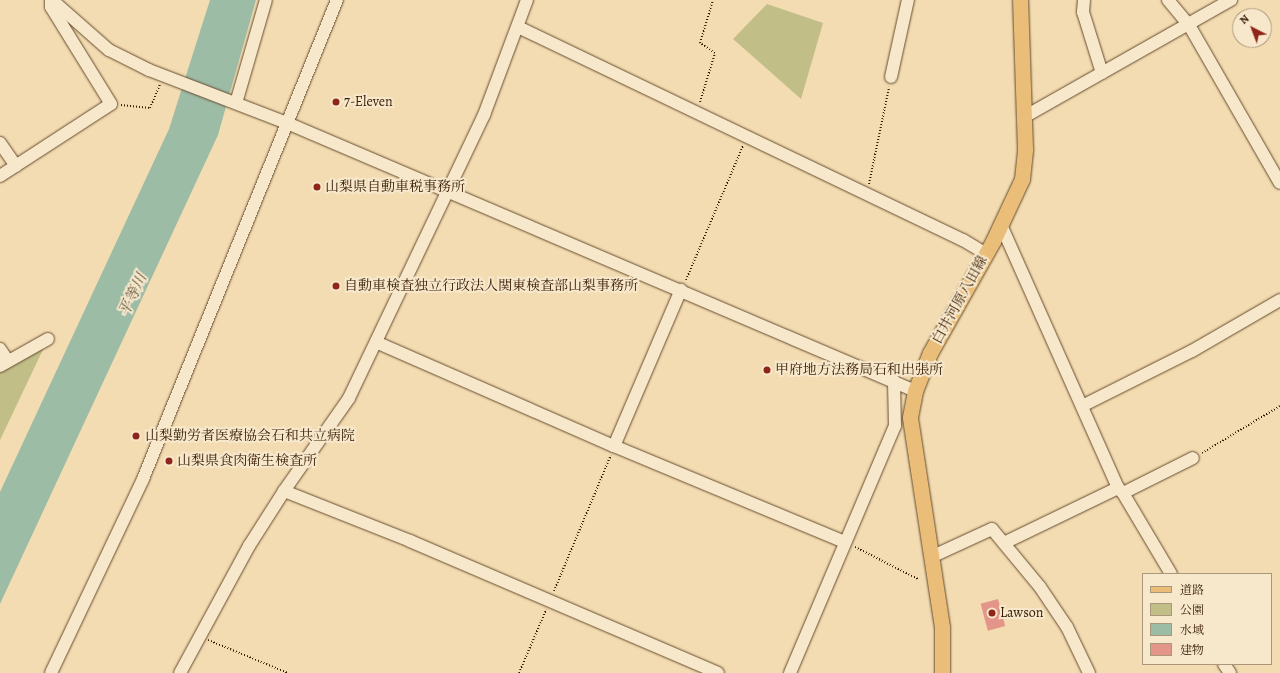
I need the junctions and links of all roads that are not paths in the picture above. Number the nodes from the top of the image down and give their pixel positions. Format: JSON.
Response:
{"nodes":[{"id":1,"x":52,"y":0,"type":"edge"},
{"id":2,"x":266,"y":0,"type":"edge"},
{"id":3,"x":337,"y":0,"type":"edge"},
{"id":4,"x":528,"y":0,"type":"edge"},
{"id":5,"x":908,"y":0,"type":"edge"},
{"id":6,"x":1020,"y":0,"type":"edge"},
{"id":7,"x":1084,"y":0,"type":"edge"},
{"id":8,"x":1168,"y":0,"type":"edge"},
{"id":9,"x":1231,"y":0,"type":"edge"},
{"id":10,"x":1189,"y":25,"type":"junction"},
{"id":11,"x":518,"y":27,"type":"junction"},
{"id":12,"x":1102,"y":72,"type":"junction"},
{"id":13,"x":891,"y":77,"type":"road end"},
{"id":14,"x":234,"y":102,"type":"junction"},
{"id":15,"x":1024,"y":117,"type":"junction"},
{"id":16,"x":287,"y":123,"type":"junction"},
{"id":17,"x":0,"y":143,"type":"edge"},
{"id":18,"x":16,"y":166,"type":"junction"},
{"id":19,"x":0,"y":176,"type":"edge"},
{"id":20,"x":1280,"y":183,"type":"edge"},
{"id":21,"x":449,"y":191,"type":"junction"},
{"id":22,"x":1001,"y":225,"type":"junction"},
{"id":23,"x":986,"y":254,"type":"junction"},
{"id":24,"x":681,"y":290,"type":"junction"},
{"id":25,"x":1280,"y":300,"type":"edge"},
{"id":26,"x":48,"y":338,"type":"dead end"},
{"id":27,"x":378,"y":343,"type":"junction"},
{"id":28,"x":0,"y":349,"type":"edge"},
{"id":29,"x":4,"y":364,"type":"edge"},
{"id":30,"x":894,"y":381,"type":"junction"},
{"id":31,"x":915,"y":390,"type":"junction"},
{"id":32,"x":1082,"y":406,"type":"junction"},
{"id":33,"x":614,"y":446,"type":"junction"},
{"id":34,"x":1193,"y":458,"type":"road end"},
{"id":35,"x":1120,"y":490,"type":"junction"},
{"id":36,"x":284,"y":491,"type":"junction"},
{"id":37,"x":845,"y":542,"type":"junction"},
{"id":38,"x":1004,"y":543,"type":"junction"},
{"id":39,"x":931,"y":557,"type":"junction"},
{"id":40,"x":1170,"y":573,"type":"edge"},
{"id":41,"x":51,"y":673,"type":"edge"},
{"id":42,"x":180,"y":673,"type":"edge"},
{"id":43,"x":718,"y":673,"type":"edge"},
{"id":44,"x":790,"y":673,"type":"edge"},
{"id":45,"x":942,"y":673,"type":"edge"},
{"id":46,"x":1089,"y":673,"type":"edge"}],
"edges":[{"from":1,"to":14,"type":"street"},
{"from":1,"to":18,"type":"street"},
{"from":2,"to":14,"type":"street"},
{"from":3,"to":16,"type":"street"},
{"from":4,"to":11,"type":"street"},
{"from":5,"to":13,"type":"street"},
{"from":6,"to":15,"type":"main road","name":"白井河原八田線"},
{"from":7,"to":12,"type":"street"},
{"from":8,"to":10,"type":"street"},
{"from":9,"to":10,"type":"street"},
{"from":10,"to":12,"type":"street"},
{"from":10,"to":20,"type":"street"},
{"from":11,"to":21,"type":"street"},
{"from":11,"to":23,"type":"street"},
{"from":12,"to":15,"type":"street"},
{"from":14,"to":16,"type":"street"},
{"from":15,"to":22,"type":"main road","name":"白井河原八田線"},
{"from":16,"to":21,"type":"street"},
{"from":16,"to":41,"type":"street"},
{"from":17,"to":18,"type":"street"},
{"from":18,"to":19,"type":"street"},
{"from":21,"to":24,"type":"street"},
{"from":21,"to":27,"type":"street"},
{"from":22,"to":23,"type":"main road","name":"白井河原八田線"},
{"from":22,"to":32,"type":"street"},
{"from":23,"to":31,"type":"main road","name":"白井河原八田線"},
{"from":24,"to":30,"type":"street"},
{"from":24,"to":33,"type":"street"},
{"from":25,"to":32,"type":"street"},
{"from":26,"to":29,"type":"street"},
{"from":27,"to":33,"type":"street"},
{"from":27,"to":36,"type":"street"},
{"from":28,"to":29,"type":"street"},
{"from":30,"to":31,"type":"street"},
{"from":30,"to":37,"type":"street"},
{"from":31,"to":39,"type":"main road","name":"白井河原八田線"},
{"from":32,"to":35,"type":"street"},
{"from":33,"to":37,"type":"street"},
{"from":34,"to":35,"type":"street"},
{"from":35,"to":38,"type":"street"},
{"from":35,"to":40,"type":"street"},
{"from":36,"to":42,"type":"street"},
{"from":36,"to":43,"type":"street"},
{"from":37,"to":44,"type":"street"},
{"from":38,"to":39,"type":"street"},
{"from":38,"to":46,"type":"street"},
{"from":39,"to":45,"type":"main road","name":"白井河原八田線"}]}
